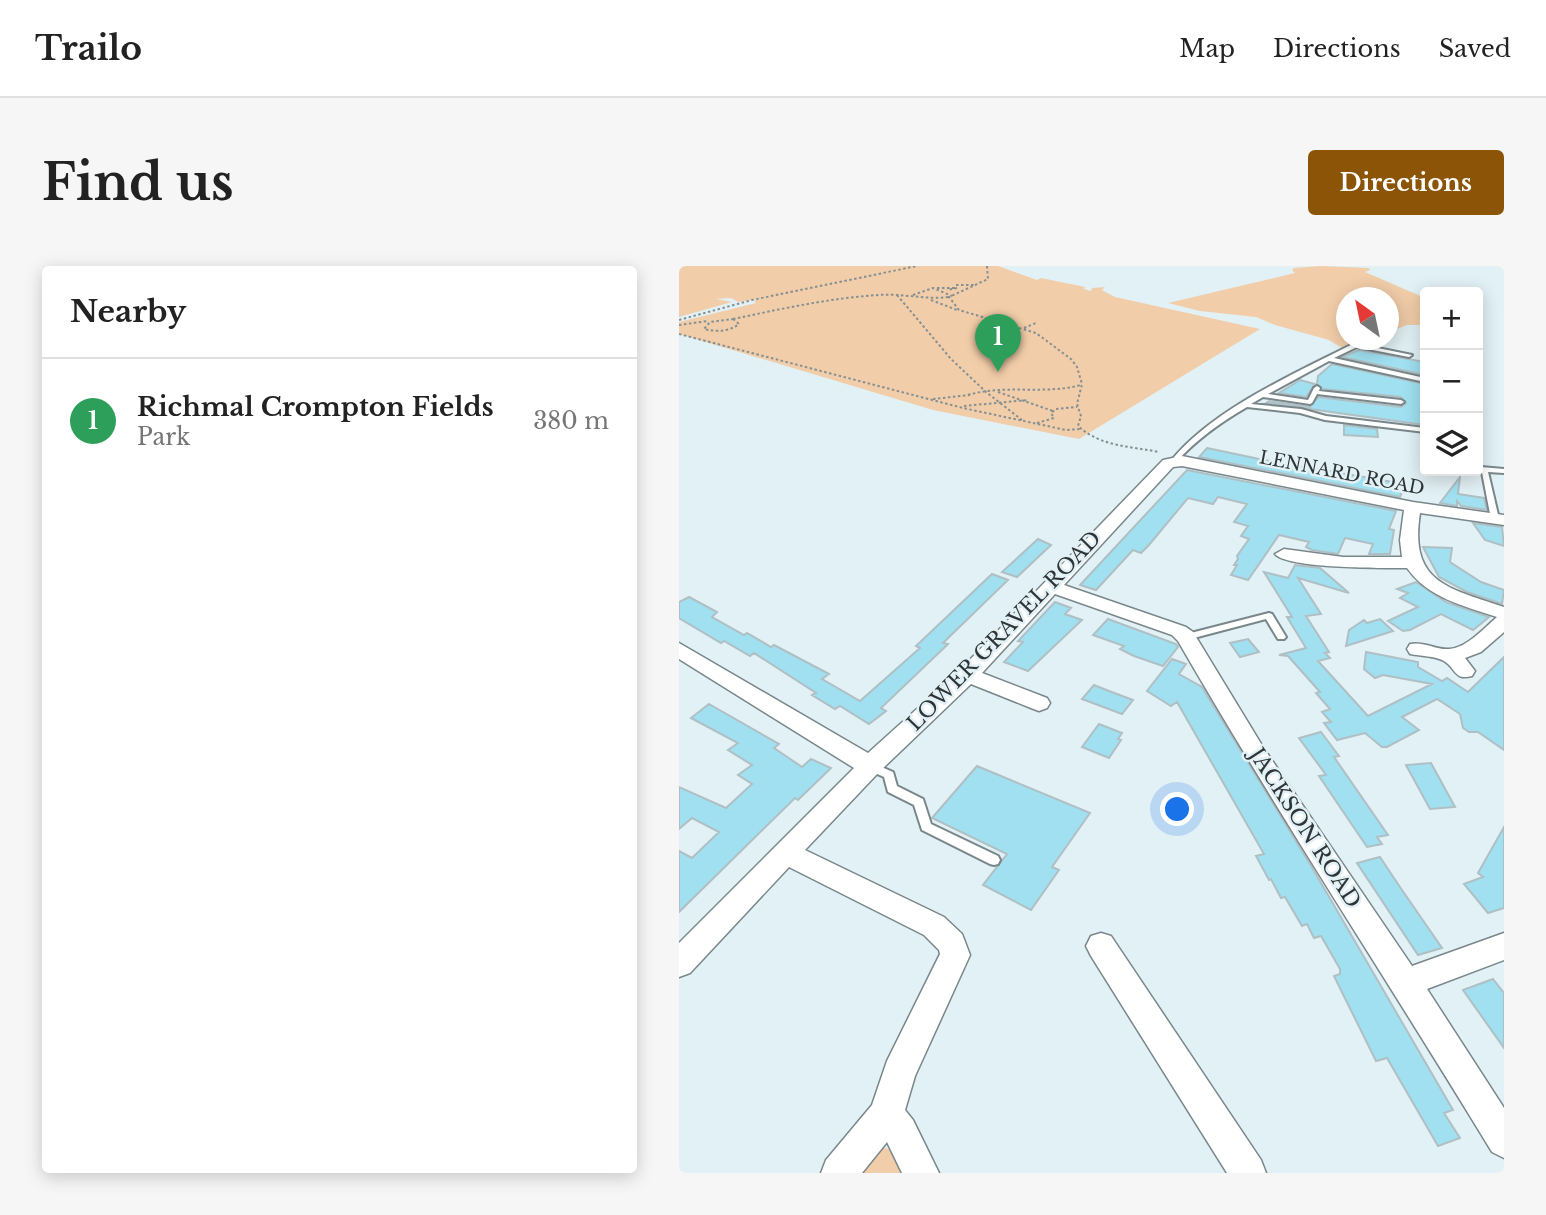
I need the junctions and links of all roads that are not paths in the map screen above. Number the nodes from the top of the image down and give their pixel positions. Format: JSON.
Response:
{"nodes":[{"id":1,"x":1343,"y":350,"type":"edge"},
{"id":2,"x":1388,"y":350,"type":"edge"},
{"id":3,"x":1409,"y":355,"type":"dead end"},
{"id":4,"x":1329,"y":359,"type":"junction"},
{"id":5,"x":1420,"y":379,"type":"edge"},
{"id":6,"x":1263,"y":395,"type":"junction"},
{"id":7,"x":1401,"y":402,"type":"dead end"},
{"id":8,"x":1248,"y":405,"type":"junction"},
{"id":9,"x":1420,"y":429,"type":"edge"},
{"id":10,"x":1174,"y":461,"type":"junction"},
{"id":11,"x":1504,"y":471,"type":"edge"},
{"id":12,"x":1413,"y":506,"type":"junction"},
{"id":13,"x":1500,"y":519,"type":"edge"},
{"id":14,"x":1284,"y":554,"type":"dead end"},
{"id":15,"x":1412,"y":563,"type":"junction"},
{"id":16,"x":1050,"y":586,"type":"junction"},
{"id":17,"x":1504,"y":613,"type":"edge"},
{"id":18,"x":1504,"y":621,"type":"edge"},
{"id":19,"x":1186,"y":636,"type":"junction"},
{"id":20,"x":1281,"y":637,"type":"dead end"},
{"id":21,"x":1417,"y":649,"type":"dead end"},
{"id":22,"x":679,"y":650,"type":"edge"},
{"id":23,"x":968,"y":675,"type":"junction"},
{"id":24,"x":1039,"y":703,"type":"dead end"},
{"id":25,"x":870,"y":766,"type":"junction"},
{"id":26,"x":786,"y":853,"type":"junction"},
{"id":27,"x":994,"y":860,"type":"dead end"},
{"id":28,"x":1101,"y":946,"type":"dead end"},
{"id":29,"x":1504,"y":946,"type":"edge"},
{"id":30,"x":679,"y":963,"type":"edge"},
{"id":31,"x":1406,"y":983,"type":"junction"},
{"id":32,"x":886,"y":1115,"type":"junction"},
{"id":33,"x":1504,"y":1140,"type":"edge"},
{"id":34,"x":839,"y":1173,"type":"edge"},
{"id":35,"x":921,"y":1173,"type":"edge"},
{"id":36,"x":1248,"y":1173,"type":"edge"}],
"edges":[{"from":1,"to":4,"type":"lane","name":"LOWER GRAVEL ROAD"},
{"from":2,"to":3,"type":"lane"},
{"from":4,"to":5,"type":"lane"},
{"from":4,"to":6,"type":"lane","name":"LOWER GRAVEL ROAD"},
{"from":6,"to":7,"type":"lane"},
{"from":6,"to":8,"type":"lane","name":"LOWER GRAVEL ROAD"},
{"from":8,"to":9,"type":"lane"},
{"from":8,"to":10,"type":"lane","name":"LOWER GRAVEL ROAD"},
{"from":10,"to":12,"type":"street","name":"LENNARD ROAD"},
{"from":10,"to":16,"type":"street","name":"LOWER GRAVEL ROAD"},
{"from":11,"to":13,"type":"lane"},
{"from":12,"to":13,"type":"street","name":"LENNARD ROAD"},
{"from":12,"to":15,"type":"street"},
{"from":14,"to":15,"type":"street"},
{"from":15,"to":17,"type":"street"},
{"from":16,"to":19,"type":"street"},
{"from":16,"to":23,"type":"street","name":"LOWER GRAVEL ROAD"},
{"from":18,"to":21,"type":"street"},
{"from":19,"to":20,"type":"lane"},
{"from":19,"to":31,"type":"street","name":"JACKSON ROAD"},
{"from":22,"to":25,"type":"street"},
{"from":23,"to":24,"type":"street"},
{"from":23,"to":25,"type":"street","name":"LOWER GRAVEL ROAD"},
{"from":25,"to":26,"type":"street","name":"LOWER GRAVEL ROAD"},
{"from":25,"to":27,"type":"lane"},
{"from":26,"to":30,"type":"street","name":"LOWER GRAVEL ROAD"},
{"from":26,"to":32,"type":"street"},
{"from":28,"to":36,"type":"street"},
{"from":29,"to":31,"type":"street"},
{"from":31,"to":33,"type":"street","name":"JACKSON ROAD"},
{"from":32,"to":34,"type":"street"},
{"from":32,"to":35,"type":"street"}]}
